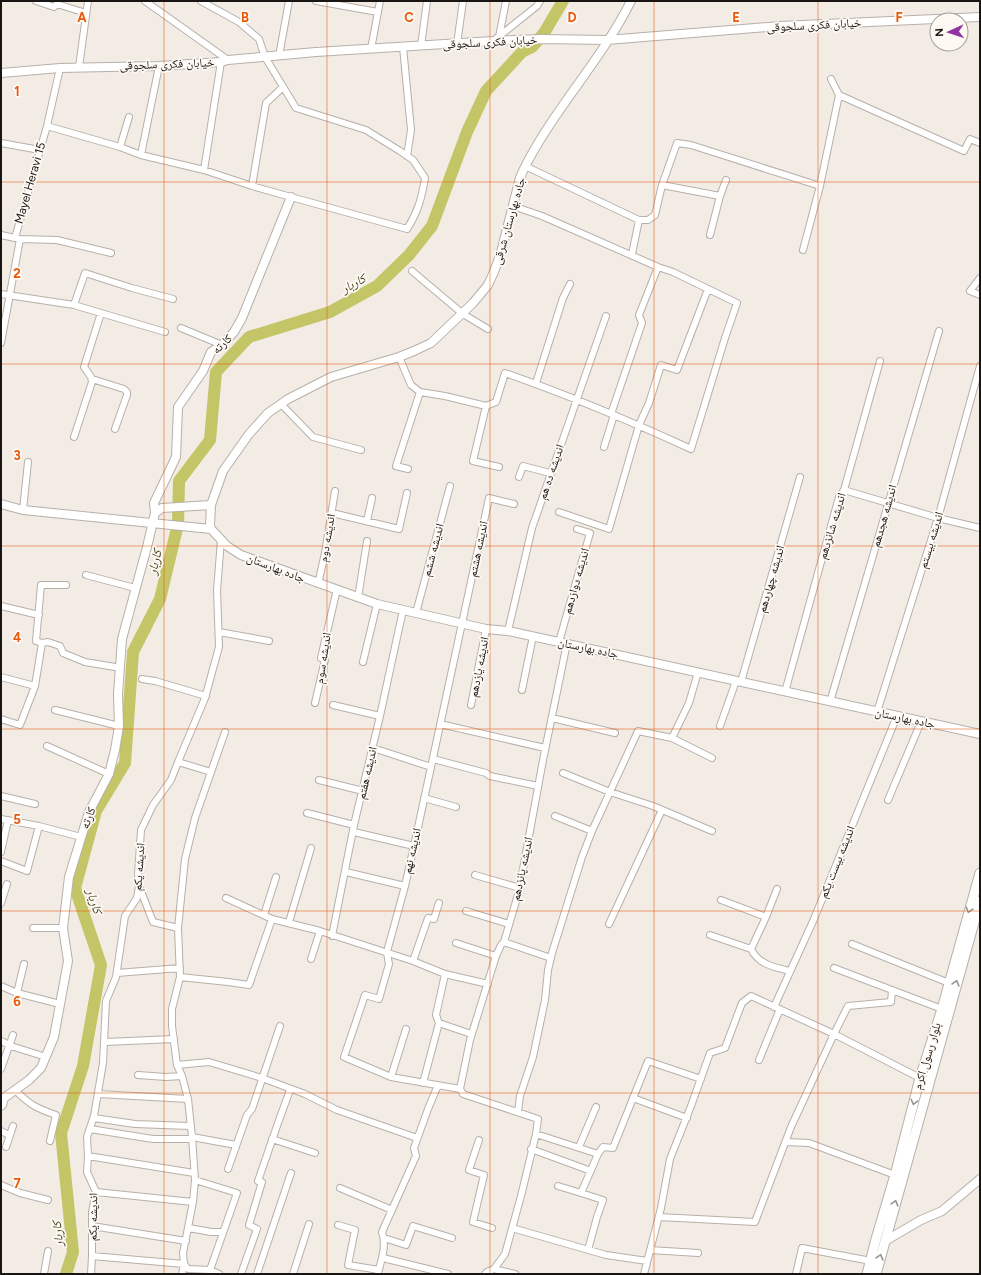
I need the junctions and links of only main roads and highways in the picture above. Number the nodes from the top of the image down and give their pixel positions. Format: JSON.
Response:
{"nodes":[{"id":1,"x":980,"y":873,"type":"edge"},
{"id":2,"x":980,"y":901,"type":"edge"},
{"id":3,"x":880,"y":1240,"type":"junction"},
{"id":4,"x":867,"y":1274,"type":"edge"},
{"id":5,"x":876,"y":1274,"type":"edge"}],
"edges":[{"from":1,"to":3,"type":"main road","name":"بلوار رسول اکرم","one_way":true},
{"from":3,"to":2,"type":"main road","name":"بلوار رسول اکرم","one_way":true},
{"from":3,"to":4,"type":"main road","name":"بلوار رسول اکرم"},
{"from":5,"to":3,"type":"main road","name":"بلوار رسول اکرم","one_way":true}]}
